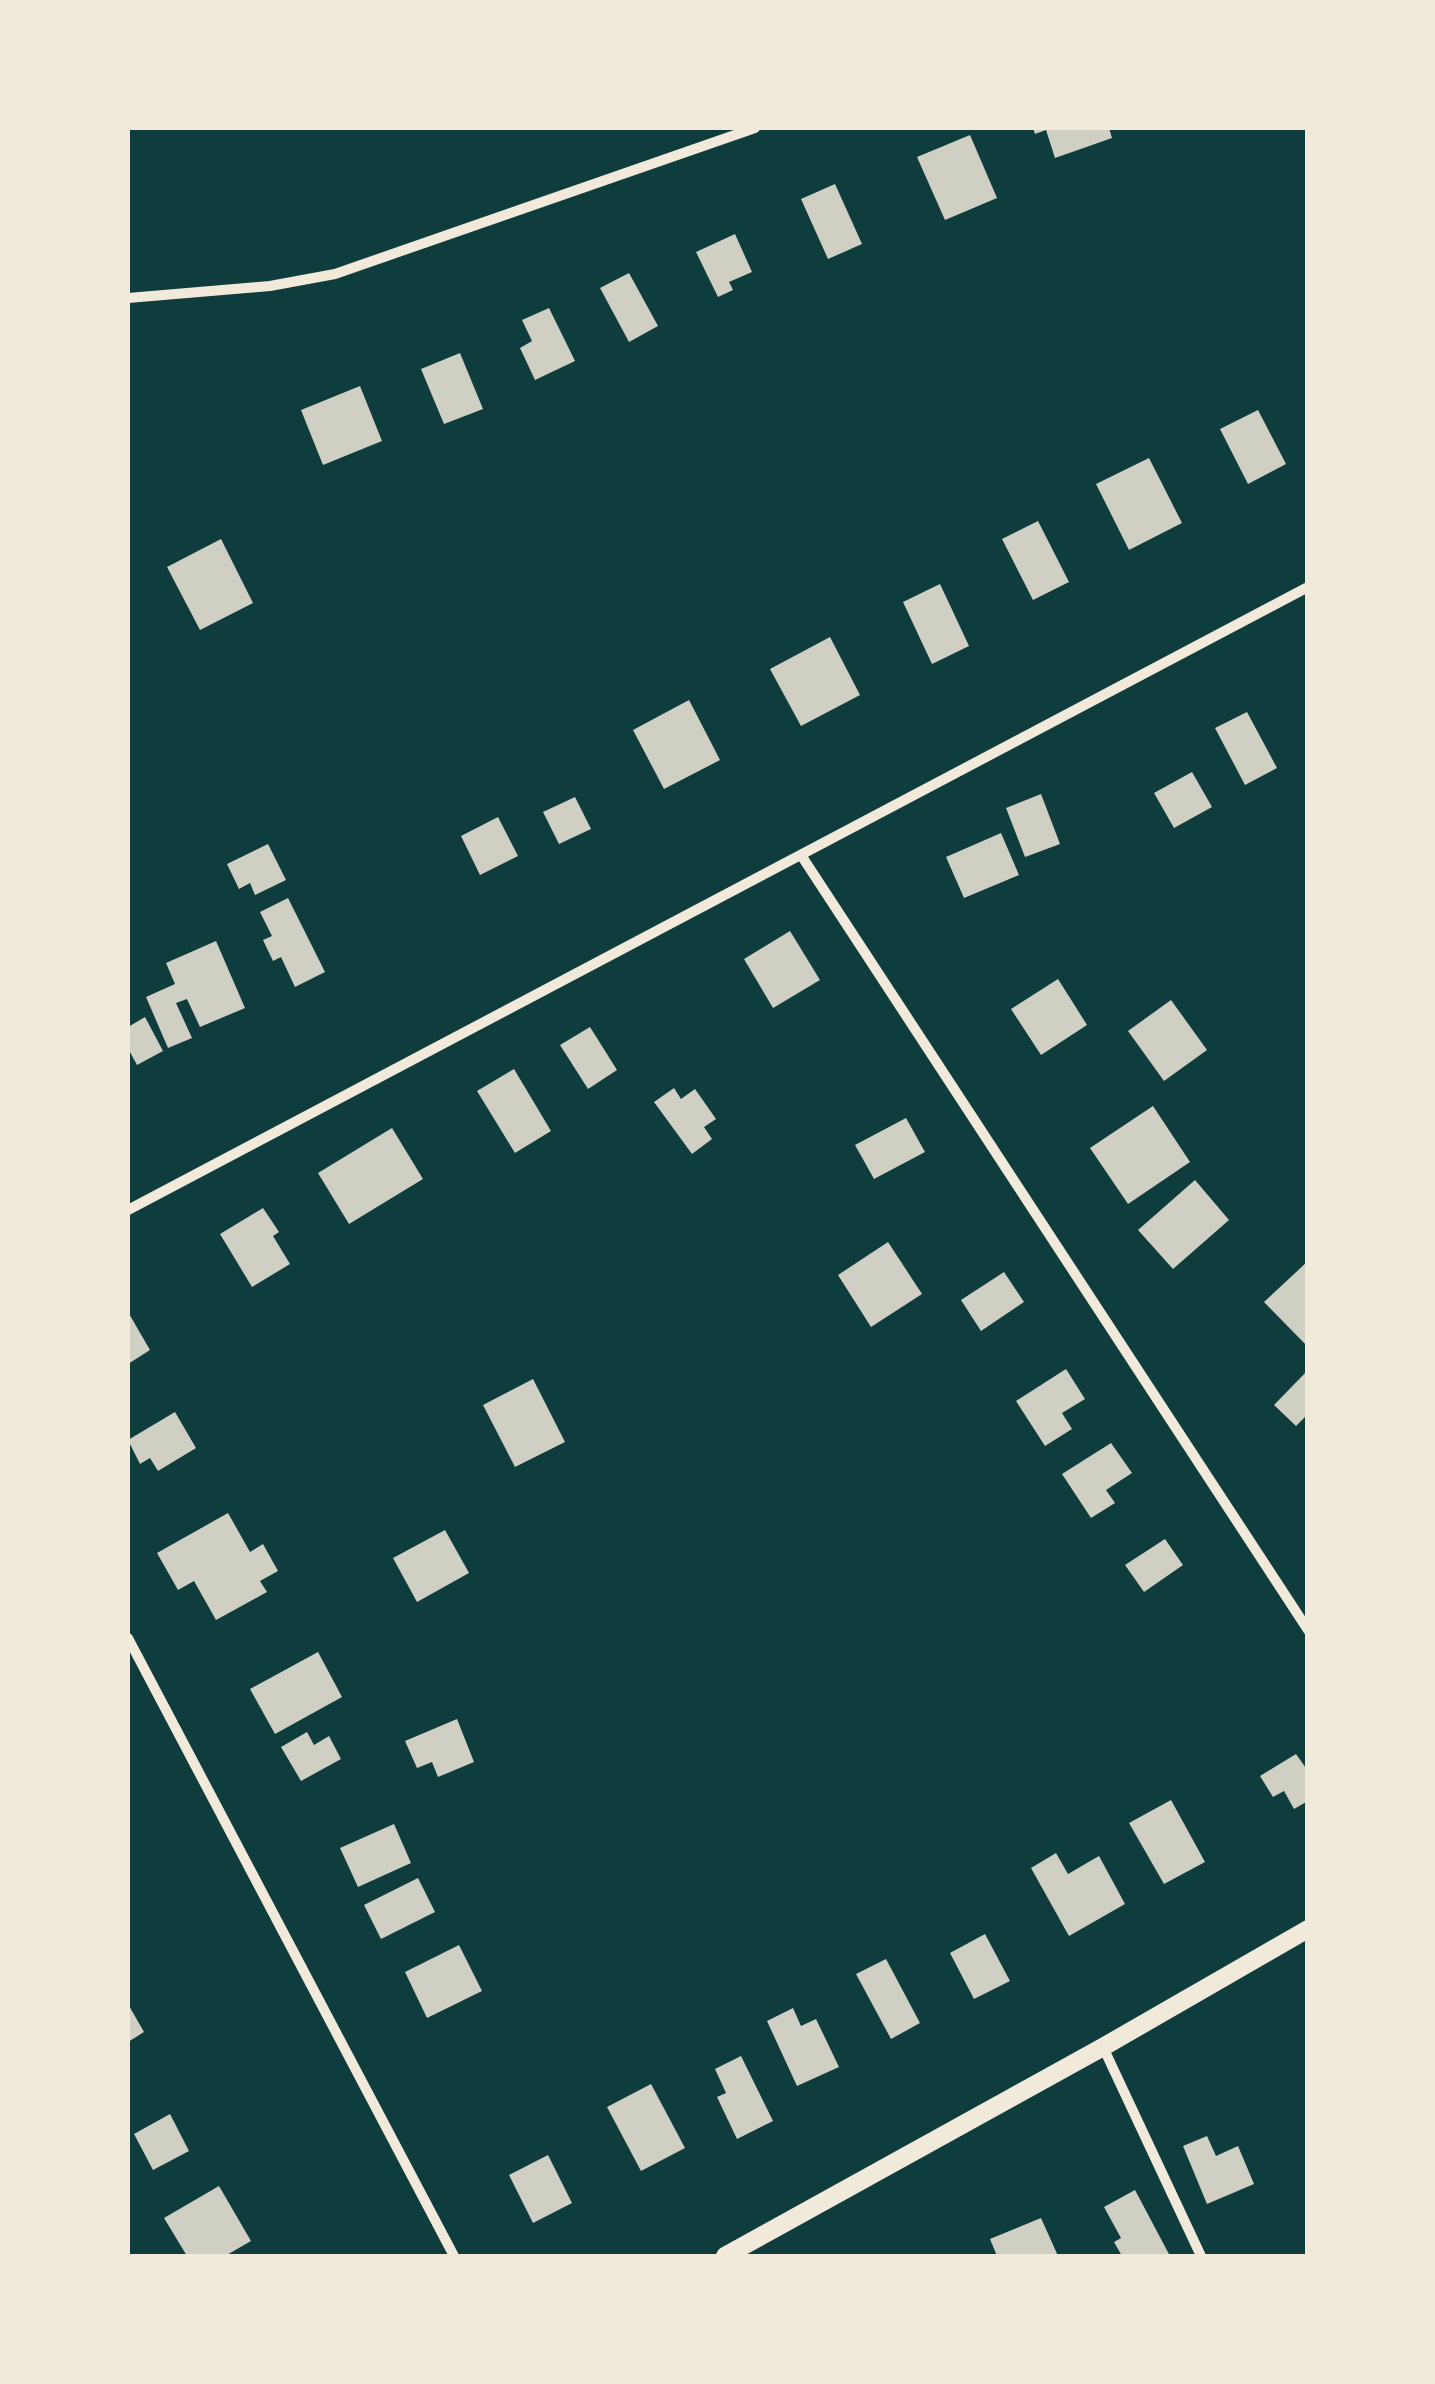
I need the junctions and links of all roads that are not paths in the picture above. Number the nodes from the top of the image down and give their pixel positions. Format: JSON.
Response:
{"nodes":[{"id":1,"x":755,"y":128,"type":"edge"},
{"id":2,"x":128,"y":298,"type":"edge"},
{"id":3,"x":1308,"y":588,"type":"edge"},
{"id":4,"x":801,"y":855,"type":"junction"},
{"id":5,"x":128,"y":1210,"type":"edge"},
{"id":6,"x":1308,"y":1630,"type":"edge"},
{"id":7,"x":128,"y":1638,"type":"edge"},
{"id":8,"x":1308,"y":1929,"type":"edge"},
{"id":9,"x":1104,"y":2047,"type":"junction"},
{"id":10,"x":454,"y":2256,"type":"edge"},
{"id":11,"x":725,"y":2256,"type":"edge"},
{"id":12,"x":1201,"y":2256,"type":"edge"}],
"edges":[{"from":1,"to":2,"type":"street"},
{"from":3,"to":4,"type":"street"},
{"from":4,"to":5,"type":"street"},
{"from":4,"to":6,"type":"street"},
{"from":7,"to":10,"type":"street"},
{"from":8,"to":9,"type":"street"},
{"from":9,"to":11,"type":"street"},
{"from":9,"to":12,"type":"street"}]}
